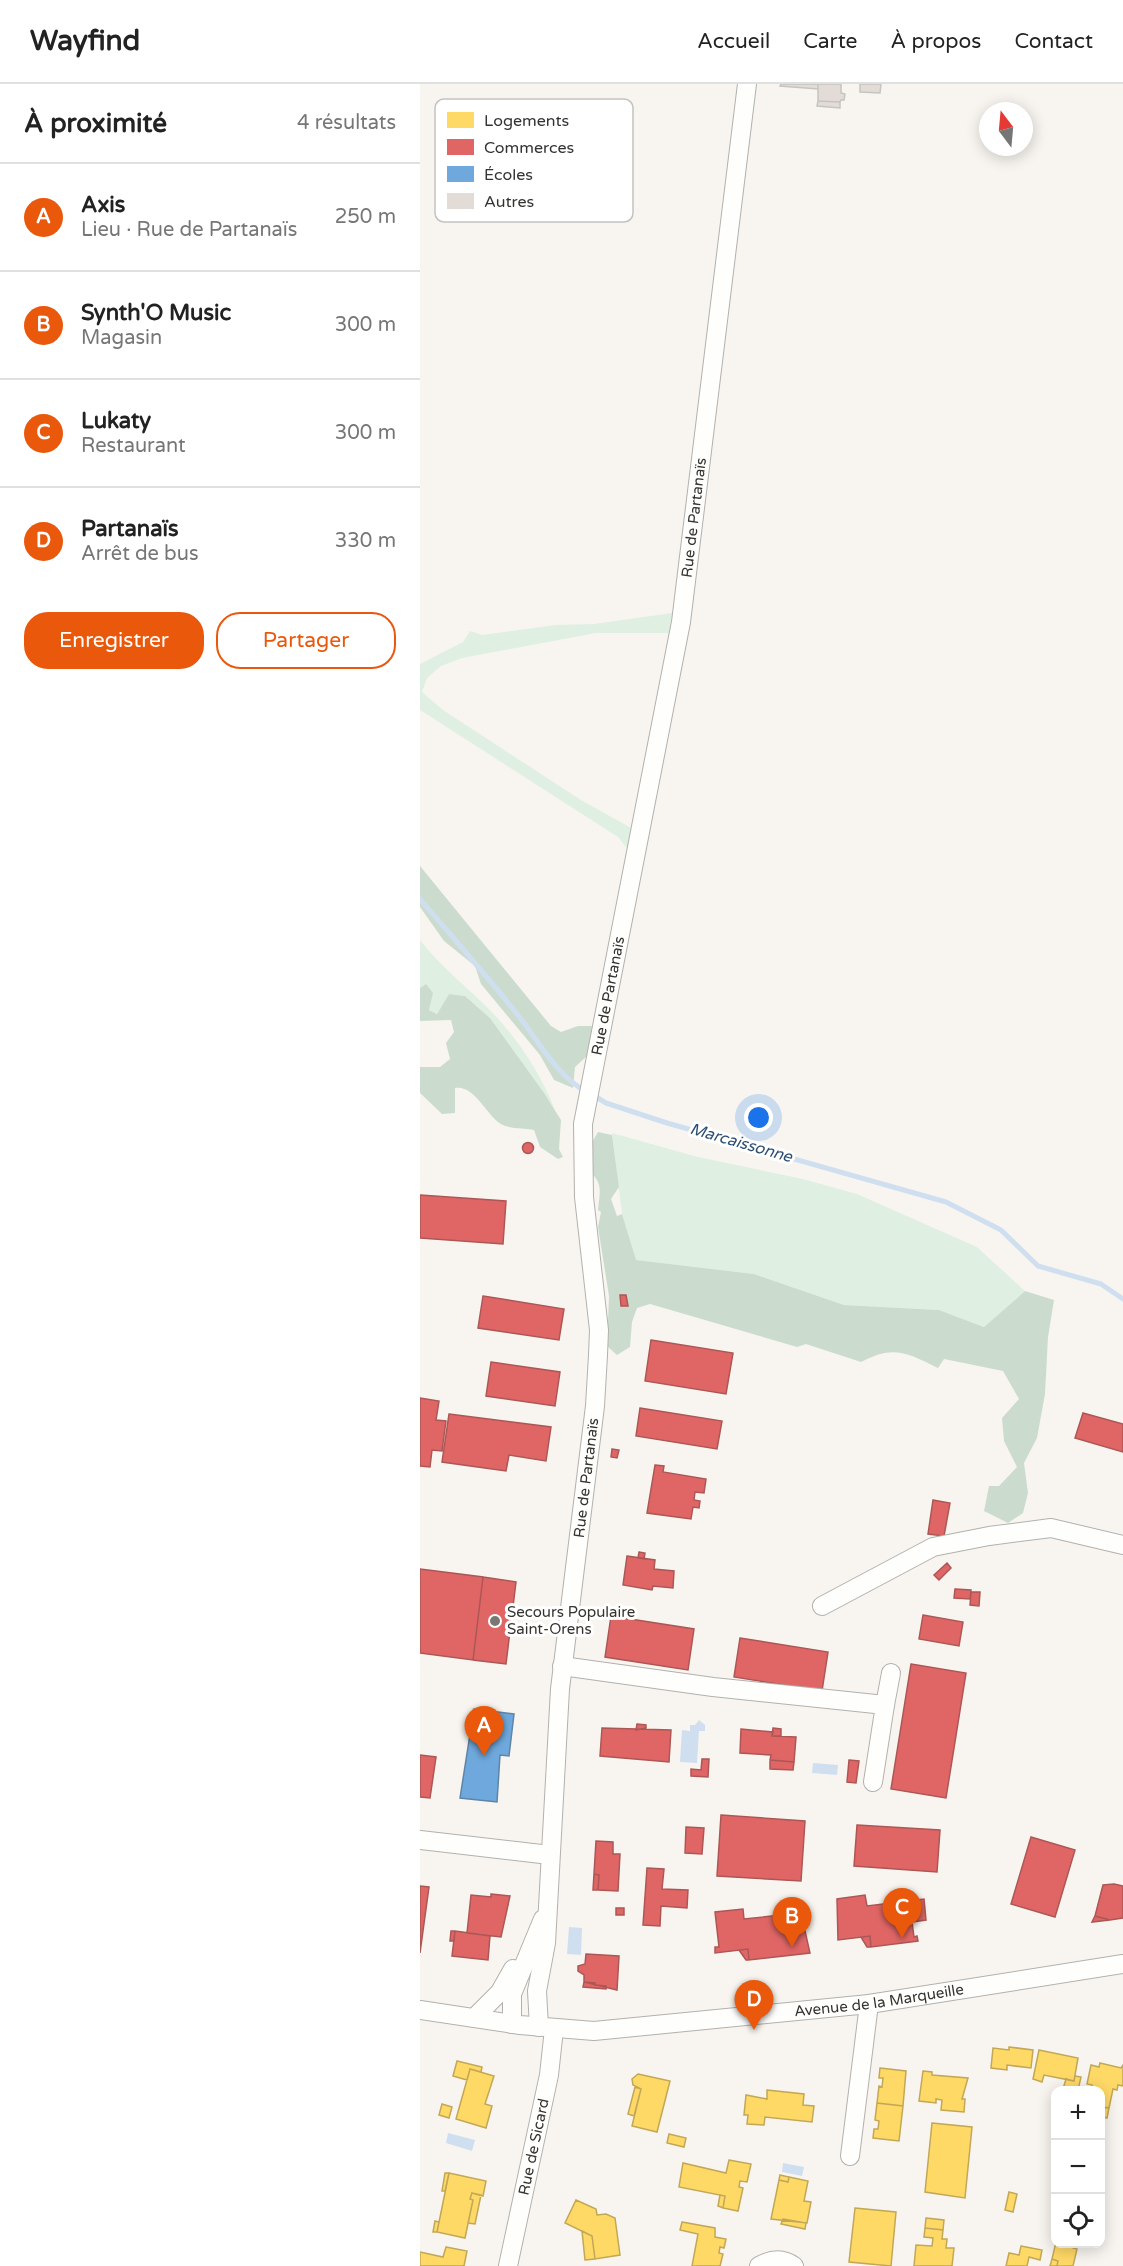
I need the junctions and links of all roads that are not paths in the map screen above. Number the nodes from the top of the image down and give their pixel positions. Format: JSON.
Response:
{"nodes":[{"id":1,"x":747,"y":84,"type":"edge"},
{"id":2,"x":1123,"y":1545,"type":"edge"},
{"id":3,"x":822,"y":1606,"type":"dead end"},
{"id":4,"x":562,"y":1666,"type":"junction"},
{"id":5,"x":891,"y":1673,"type":"dead end"},
{"id":6,"x":885,"y":1705,"type":"junction"},
{"id":7,"x":873,"y":1782,"type":"dead end"},
{"id":8,"x":420,"y":1840,"type":"edge"},
{"id":9,"x":550,"y":1855,"type":"junction"},
{"id":10,"x":546,"y":1912,"type":"junction"},
{"id":11,"x":536,"y":1935,"type":"junction"},
{"id":12,"x":1123,"y":1965,"type":"edge"},
{"id":13,"x":869,"y":2004,"type":"junction"},
{"id":14,"x":420,"y":2010,"type":"edge"},
{"id":15,"x":474,"y":2018,"type":"junction"},
{"id":16,"x":512,"y":2024,"type":"junction"},
{"id":17,"x":546,"y":2028,"type":"junction"},
{"id":18,"x":850,"y":2156,"type":"dead end"},
{"id":19,"x":508,"y":2266,"type":"edge"},
{"id":20,"x":759,"y":2266,"type":"edge"},
{"id":21,"x":794,"y":2266,"type":"edge"}],
"edges":[{"from":1,"to":4,"type":"street","name":"Rue de Partanaïs"},
{"from":2,"to":3,"type":"street"},
{"from":4,"to":6,"type":"street"},
{"from":4,"to":9,"type":"street","name":"Rue de Partanaïs"},
{"from":5,"to":6,"type":"street"},
{"from":6,"to":7,"type":"street"},
{"from":8,"to":9,"type":"street"},
{"from":9,"to":10,"type":"street","name":"Rue de Partanaïs"},
{"from":10,"to":11,"type":"street","name":"Rue de Partanaïs"},
{"from":10,"to":17,"type":"street","name":"Rue de Partanaïs"},
{"from":11,"to":15,"type":"street","name":"Rue de Partanaïs"},
{"from":11,"to":16,"type":"street","name":"Rue de Partanaïs"},
{"from":12,"to":13,"type":"street","name":"Avenue de la Marqueille"},
{"from":13,"to":17,"type":"street","name":"Avenue de la Marqueille"},
{"from":13,"to":18,"type":"street"},
{"from":14,"to":15,"type":"street","name":"Avenue de la Marqueille"},
{"from":15,"to":16,"type":"street","name":"Avenue de la Marqueille"},
{"from":16,"to":17,"type":"street","name":"Avenue de la Marqueille"},
{"from":17,"to":19,"type":"street","name":"Rue de Sicard"},
{"from":20,"to":21,"type":"street"}]}
